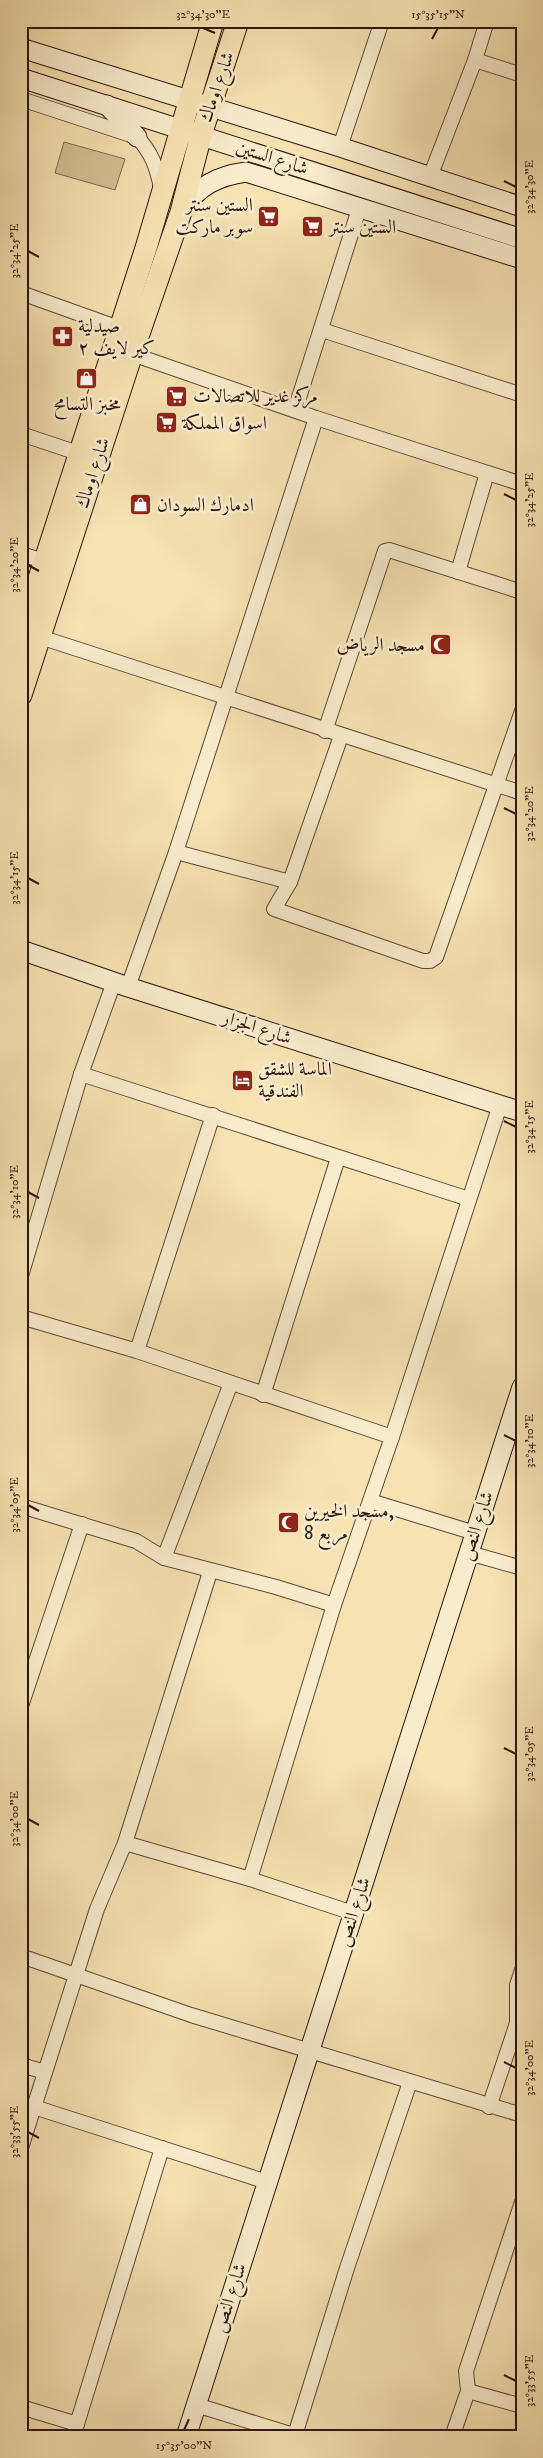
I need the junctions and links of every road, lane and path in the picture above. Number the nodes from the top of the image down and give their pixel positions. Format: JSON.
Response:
{"nodes":[{"id":1,"x":213,"y":21,"type":"edge"},
{"id":2,"x":238,"y":21,"type":"edge"},
{"id":3,"x":382,"y":21,"type":"edge"},
{"id":4,"x":486,"y":21,"type":"edge"},
{"id":5,"x":21,"y":48,"type":"edge"},
{"id":6,"x":202,"y":57,"type":"junction"},
{"id":7,"x":475,"y":60,"type":"junction"},
{"id":8,"x":225,"y":64,"type":"junction"},
{"id":9,"x":522,"y":75,"type":"edge"},
{"id":10,"x":21,"y":78,"type":"edge"},
{"id":11,"x":21,"y":99,"type":"edge"},
{"id":12,"x":189,"y":100,"type":"junction"},
{"id":13,"x":106,"y":104,"type":"junction"},
{"id":14,"x":211,"y":107,"type":"junction"},
{"id":15,"x":181,"y":128,"type":"junction"},
{"id":16,"x":201,"y":135,"type":"junction"},
{"id":17,"x":137,"y":136,"type":"junction"},
{"id":18,"x":340,"y":147,"type":"junction"},
{"id":19,"x":291,"y":164,"type":"junction"},
{"id":20,"x":246,"y":172,"type":"junction"},
{"id":21,"x":430,"y":177,"type":"junction"},
{"id":22,"x":162,"y":195,"type":"junction"},
{"id":23,"x":360,"y":206,"type":"junction"},
{"id":24,"x":522,"y":207,"type":"edge"},
{"id":25,"x":181,"y":212,"type":"junction"},
{"id":26,"x":522,"y":239,"type":"edge"},
{"id":27,"x":522,"y":259,"type":"edge"},
{"id":28,"x":21,"y":293,"type":"edge"},
{"id":29,"x":119,"y":328,"type":"junction"},
{"id":30,"x":322,"y":330,"type":"junction"},
{"id":31,"x":132,"y":354,"type":"junction"},
{"id":32,"x":522,"y":395,"type":"edge"},
{"id":33,"x":295,"y":410,"type":"junction"},
{"id":34,"x":316,"y":418,"type":"junction"},
{"id":35,"x":21,"y":434,"type":"edge"},
{"id":36,"x":78,"y":453,"type":"junction"},
{"id":37,"x":487,"y":474,"type":"junction"},
{"id":38,"x":522,"y":484,"type":"edge"},
{"id":39,"x":21,"y":554,"type":"edge"},
{"id":40,"x":44,"y":561,"type":"junction"},
{"id":41,"x":458,"y":572,"type":"junction"},
{"id":42,"x":522,"y":592,"type":"edge"},
{"id":43,"x":31,"y":635,"type":"edge"},
{"id":44,"x":21,"y":696,"type":"edge"},
{"id":45,"x":225,"y":698,"type":"junction"},
{"id":46,"x":522,"y":711,"type":"edge"},
{"id":47,"x":325,"y":731,"type":"junction"},
{"id":48,"x":341,"y":736,"type":"junction"},
{"id":49,"x":497,"y":786,"type":"junction"},
{"id":50,"x":522,"y":793,"type":"edge"},
{"id":51,"x":176,"y":852,"type":"junction"},
{"id":52,"x":290,"y":882,"type":"junction"},
{"id":53,"x":21,"y":950,"type":"edge"},
{"id":54,"x":121,"y":985,"type":"junction"},
{"id":55,"x":81,"y":1074,"type":"junction"},
{"id":56,"x":500,"y":1105,"type":"junction"},
{"id":57,"x":522,"y":1112,"type":"edge"},
{"id":58,"x":212,"y":1115,"type":"junction"},
{"id":59,"x":338,"y":1158,"type":"junction"},
{"id":60,"x":469,"y":1199,"type":"junction"},
{"id":61,"x":21,"y":1276,"type":"edge"},
{"id":62,"x":21,"y":1317,"type":"edge"},
{"id":63,"x":137,"y":1351,"type":"junction"},
{"id":64,"x":231,"y":1382,"type":"junction"},
{"id":65,"x":522,"y":1387,"type":"edge"},
{"id":66,"x":262,"y":1395,"type":"junction"},
{"id":67,"x":392,"y":1437,"type":"junction"},
{"id":68,"x":370,"y":1501,"type":"junction"},
{"id":69,"x":21,"y":1506,"type":"edge"},
{"id":70,"x":82,"y":1524,"type":"junction"},
{"id":71,"x":475,"y":1533,"type":"junction"},
{"id":72,"x":469,"y":1553,"type":"junction"},
{"id":73,"x":164,"y":1558,"type":"junction"},
{"id":74,"x":522,"y":1568,"type":"edge"},
{"id":75,"x":210,"y":1572,"type":"junction"},
{"id":76,"x":334,"y":1605,"type":"junction"},
{"id":77,"x":21,"y":1706,"type":"edge"},
{"id":78,"x":125,"y":1843,"type":"junction"},
{"id":79,"x":250,"y":1879,"type":"junction"},
{"id":80,"x":353,"y":1913,"type":"junction"},
{"id":81,"x":21,"y":1956,"type":"edge"},
{"id":82,"x":522,"y":1970,"type":"edge"},
{"id":83,"x":75,"y":1976,"type":"junction"},
{"id":84,"x":309,"y":2050,"type":"junction"},
{"id":85,"x":21,"y":2065,"type":"edge"},
{"id":86,"x":45,"y":2072,"type":"junction"},
{"id":87,"x":410,"y":2082,"type":"junction"},
{"id":88,"x":489,"y":2106,"type":"junction"},
{"id":89,"x":34,"y":2107,"type":"junction"},
{"id":90,"x":522,"y":2115,"type":"edge"},
{"id":91,"x":21,"y":2148,"type":"edge"},
{"id":92,"x":162,"y":2148,"type":"junction"},
{"id":93,"x":267,"y":2182,"type":"junction"},
{"id":94,"x":522,"y":2202,"type":"edge"},
{"id":95,"x":517,"y":2233,"type":"edge"},
{"id":96,"x":468,"y":2391,"type":"junction"},
{"id":97,"x":196,"y":2405,"type":"junction"},
{"id":98,"x":522,"y":2406,"type":"edge"},
{"id":99,"x":21,"y":2407,"type":"edge"},
{"id":100,"x":75,"y":2430,"type":"edge"},
{"id":101,"x":297,"y":2436,"type":"edge"},
{"id":102,"x":186,"y":2437,"type":"edge"},
{"id":103,"x":452,"y":2437,"type":"edge"}],
"edges":[{"from":1,"to":6,"type":"main road","name":"شارع اوماك"},
{"from":2,"to":8,"type":"main road","name":"شارع اوماك"},
{"from":3,"to":18,"type":"street"},
{"from":4,"to":7,"type":"street"},
{"from":5,"to":12,"type":"street","name":"شارع الستين"},
{"from":6,"to":8,"type":"main road"},
{"from":6,"to":12,"type":"main road","name":"شارع اوماك"},
{"from":7,"to":9,"type":"street"},
{"from":7,"to":21,"type":"street"},
{"from":8,"to":14,"type":"main road","name":"شارع اوماك"},
{"from":10,"to":13,"type":"street","name":"شارع الستين"},
{"from":11,"to":17,"type":"street"},
{"from":12,"to":14,"type":"street","name":"شارع الستين"},
{"from":12,"to":15,"type":"main road","name":"شارع اوماك"},
{"from":13,"to":15,"type":"street","name":"شارع الستين"},
{"from":13,"to":17,"type":"street"},
{"from":14,"to":16,"type":"main road","name":"شارع اوماك"},
{"from":14,"to":18,"type":"street","name":"شارع الستين"},
{"from":15,"to":16,"type":"street","name":"شارع الستين"},
{"from":15,"to":22,"type":"main road","name":"شارع اوماك"},
{"from":16,"to":19,"type":"street","name":"شارع الستين"},
{"from":16,"to":25,"type":"main road","name":"شارع اوماك"},
{"from":17,"to":22,"type":"street"},
{"from":18,"to":21,"type":"street","name":"شارع الستين"},
{"from":19,"to":20,"type":"street"},
{"from":19,"to":26,"type":"street","name":"شارع الستين"},
{"from":20,"to":23,"type":"street"},
{"from":20,"to":25,"type":"street"},
{"from":21,"to":24,"type":"street","name":"شارع الستين"},
{"from":22,"to":29,"type":"main road","name":"شارع اوماك"},
{"from":23,"to":27,"type":"street"},
{"from":23,"to":30,"type":"street"},
{"from":25,"to":31,"type":"main road","name":"شارع اوماك"},
{"from":28,"to":29,"type":"street"},
{"from":29,"to":36,"type":"main road","name":"شارع اوماك"},
{"from":30,"to":32,"type":"street"},
{"from":30,"to":33,"type":"street"},
{"from":31,"to":33,"type":"street"},
{"from":31,"to":43,"type":"main road","name":"شارع اوماك"},
{"from":33,"to":34,"type":"street"},
{"from":34,"to":37,"type":"street"},
{"from":34,"to":45,"type":"street"},
{"from":35,"to":36,"type":"street"},
{"from":36,"to":40,"type":"main road","name":"شارع اوماك"},
{"from":37,"to":38,"type":"street"},
{"from":37,"to":41,"type":"street"},
{"from":39,"to":40,"type":"street"},
{"from":40,"to":43,"type":"main road","name":"شارع اوماك"},
{"from":41,"to":42,"type":"street"},
{"from":41,"to":47,"type":"street"},
{"from":43,"to":44,"type":"main road","name":"شارع اوماك"},
{"from":43,"to":45,"type":"street"},
{"from":45,"to":47,"type":"street"},
{"from":45,"to":51,"type":"street"},
{"from":46,"to":49,"type":"street"},
{"from":47,"to":48,"type":"street"},
{"from":48,"to":49,"type":"street"},
{"from":48,"to":52,"type":"street"},
{"from":49,"to":50,"type":"street"},
{"from":49,"to":52,"type":"street"},
{"from":51,"to":52,"type":"street"},
{"from":51,"to":54,"type":"street"},
{"from":53,"to":54,"type":"street","name":"شارع الجزار"},
{"from":54,"to":55,"type":"street"},
{"from":54,"to":56,"type":"street","name":"شارع الجزار"},
{"from":55,"to":58,"type":"street"},
{"from":55,"to":61,"type":"street"},
{"from":56,"to":57,"type":"street","name":"شارع الجزار"},
{"from":56,"to":60,"type":"street"},
{"from":58,"to":59,"type":"street"},
{"from":58,"to":63,"type":"street"},
{"from":59,"to":60,"type":"street"},
{"from":59,"to":66,"type":"street"},
{"from":60,"to":67,"type":"street"},
{"from":62,"to":63,"type":"street"},
{"from":63,"to":64,"type":"street"},
{"from":64,"to":66,"type":"street"},
{"from":64,"to":73,"type":"street"},
{"from":65,"to":71,"type":"street","name":"شارع النص"},
{"from":66,"to":67,"type":"street"},
{"from":67,"to":68,"type":"street"},
{"from":68,"to":71,"type":"street"},
{"from":68,"to":76,"type":"street"},
{"from":69,"to":70,"type":"street"},
{"from":70,"to":73,"type":"street"},
{"from":70,"to":77,"type":"street"},
{"from":71,"to":72,"type":"street","name":"شارع النص"},
{"from":72,"to":74,"type":"street"},
{"from":72,"to":80,"type":"street","name":"شارع النص"},
{"from":73,"to":75,"type":"street"},
{"from":75,"to":76,"type":"street"},
{"from":75,"to":78,"type":"street"},
{"from":76,"to":79,"type":"street"},
{"from":78,"to":79,"type":"street"},
{"from":78,"to":83,"type":"street"},
{"from":79,"to":80,"type":"street"},
{"from":80,"to":84,"type":"street","name":"شارع النص"},
{"from":81,"to":83,"type":"street"},
{"from":82,"to":88,"type":"street"},
{"from":83,"to":84,"type":"street"},
{"from":83,"to":86,"type":"street"},
{"from":84,"to":87,"type":"street"},
{"from":84,"to":93,"type":"street","name":"شارع النص"},
{"from":85,"to":86,"type":"street"},
{"from":86,"to":89,"type":"street"},
{"from":87,"to":88,"type":"street"},
{"from":87,"to":101,"type":"street"},
{"from":88,"to":90,"type":"street"},
{"from":89,"to":91,"type":"street"},
{"from":89,"to":92,"type":"street"},
{"from":92,"to":93,"type":"street"},
{"from":92,"to":100,"type":"street"},
{"from":93,"to":97,"type":"street","name":"شارع النص"},
{"from":94,"to":95,"type":"street"},
{"from":95,"to":96,"type":"street"},
{"from":96,"to":98,"type":"street"},
{"from":96,"to":103,"type":"street"},
{"from":97,"to":101,"type":"street"},
{"from":97,"to":102,"type":"street","name":"شارع النص"},
{"from":99,"to":100,"type":"street"}]}
